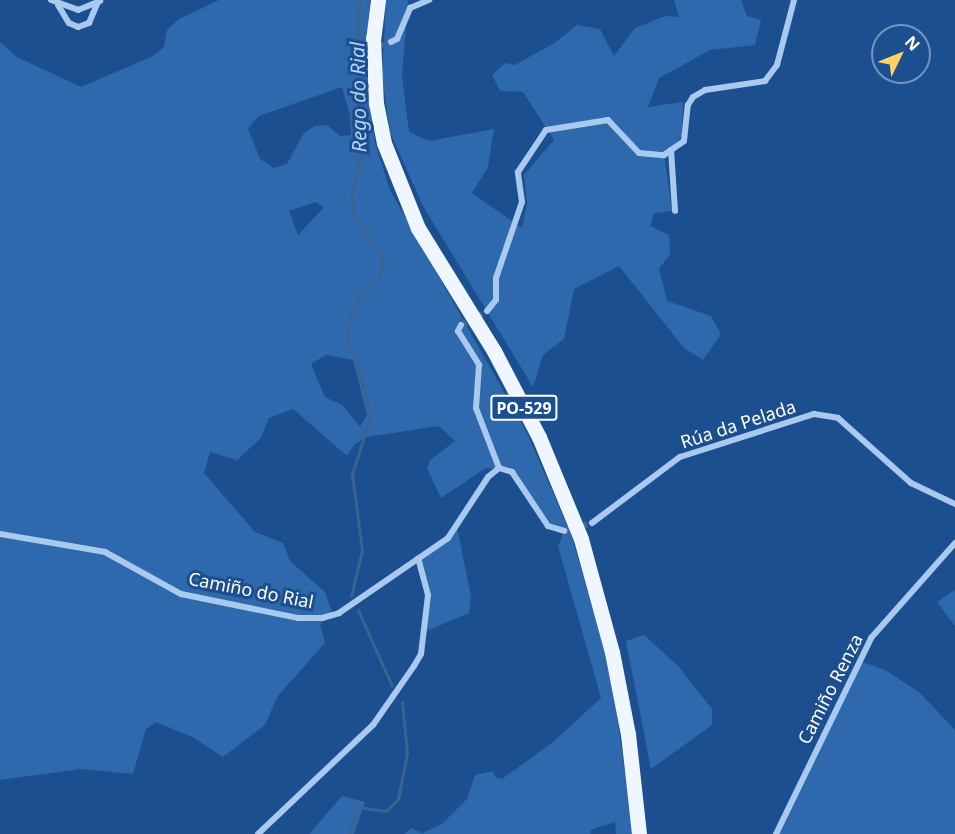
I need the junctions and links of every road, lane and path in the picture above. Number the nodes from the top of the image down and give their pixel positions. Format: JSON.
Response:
{"nodes":[{"id":1,"x":51,"y":0,"type":"edge"},
{"id":2,"x":378,"y":0,"type":"edge"},
{"id":3,"x":429,"y":0,"type":"edge"},
{"id":4,"x":788,"y":0,"type":"edge"},
{"id":5,"x":794,"y":0,"type":"edge"},
{"id":6,"x":99,"y":1,"type":"edge"},
{"id":7,"x":58,"y":5,"type":"junction"},
{"id":8,"x":789,"y":11,"type":"junction"},
{"id":9,"x":391,"y":42,"type":"tunnel mouth"},
{"id":10,"x":671,"y":150,"type":"junction"},
{"id":11,"x":675,"y":211,"type":"dead end"},
{"id":12,"x":487,"y":311,"type":"tunnel mouth"},
{"id":13,"x":461,"y":325,"type":"dead end"},
{"id":14,"x":499,"y":468,"type":"junction"},
{"id":15,"x":955,"y":504,"type":"edge"},
{"id":16,"x":592,"y":523,"type":"tunnel mouth"},
{"id":17,"x":564,"y":531,"type":"dead end"},
{"id":18,"x":0,"y":534,"type":"edge"},
{"id":19,"x":955,"y":543,"type":"edge"},
{"id":20,"x":418,"y":558,"type":"junction"},
{"id":21,"x":258,"y":834,"type":"edge"},
{"id":22,"x":639,"y":834,"type":"edge"},
{"id":23,"x":776,"y":834,"type":"edge"}],
"edges":[{"from":1,"to":7,"type":"street"},
{"from":2,"to":22,"type":"main road","number":"PO-529"},
{"from":3,"to":9,"type":"street"},
{"from":4,"to":8,"type":"street"},
{"from":5,"to":8,"type":"street"},
{"from":6,"to":7,"type":"street"},
{"from":6,"to":7,"type":"street"},
{"from":8,"to":10,"type":"street"},
{"from":10,"to":11,"type":"street"},
{"from":10,"to":12,"type":"street"},
{"from":13,"to":14,"type":"street"},
{"from":14,"to":17,"type":"street"},
{"from":14,"to":20,"type":"street","name":"Camiño do Rial"},
{"from":15,"to":16,"type":"street","name":"Rúa da Pelada"},
{"from":18,"to":20,"type":"street","name":"Camiño do Rial"},
{"from":19,"to":23,"type":"street","name":"Camiño Renza"},
{"from":20,"to":21,"type":"street"}]}
